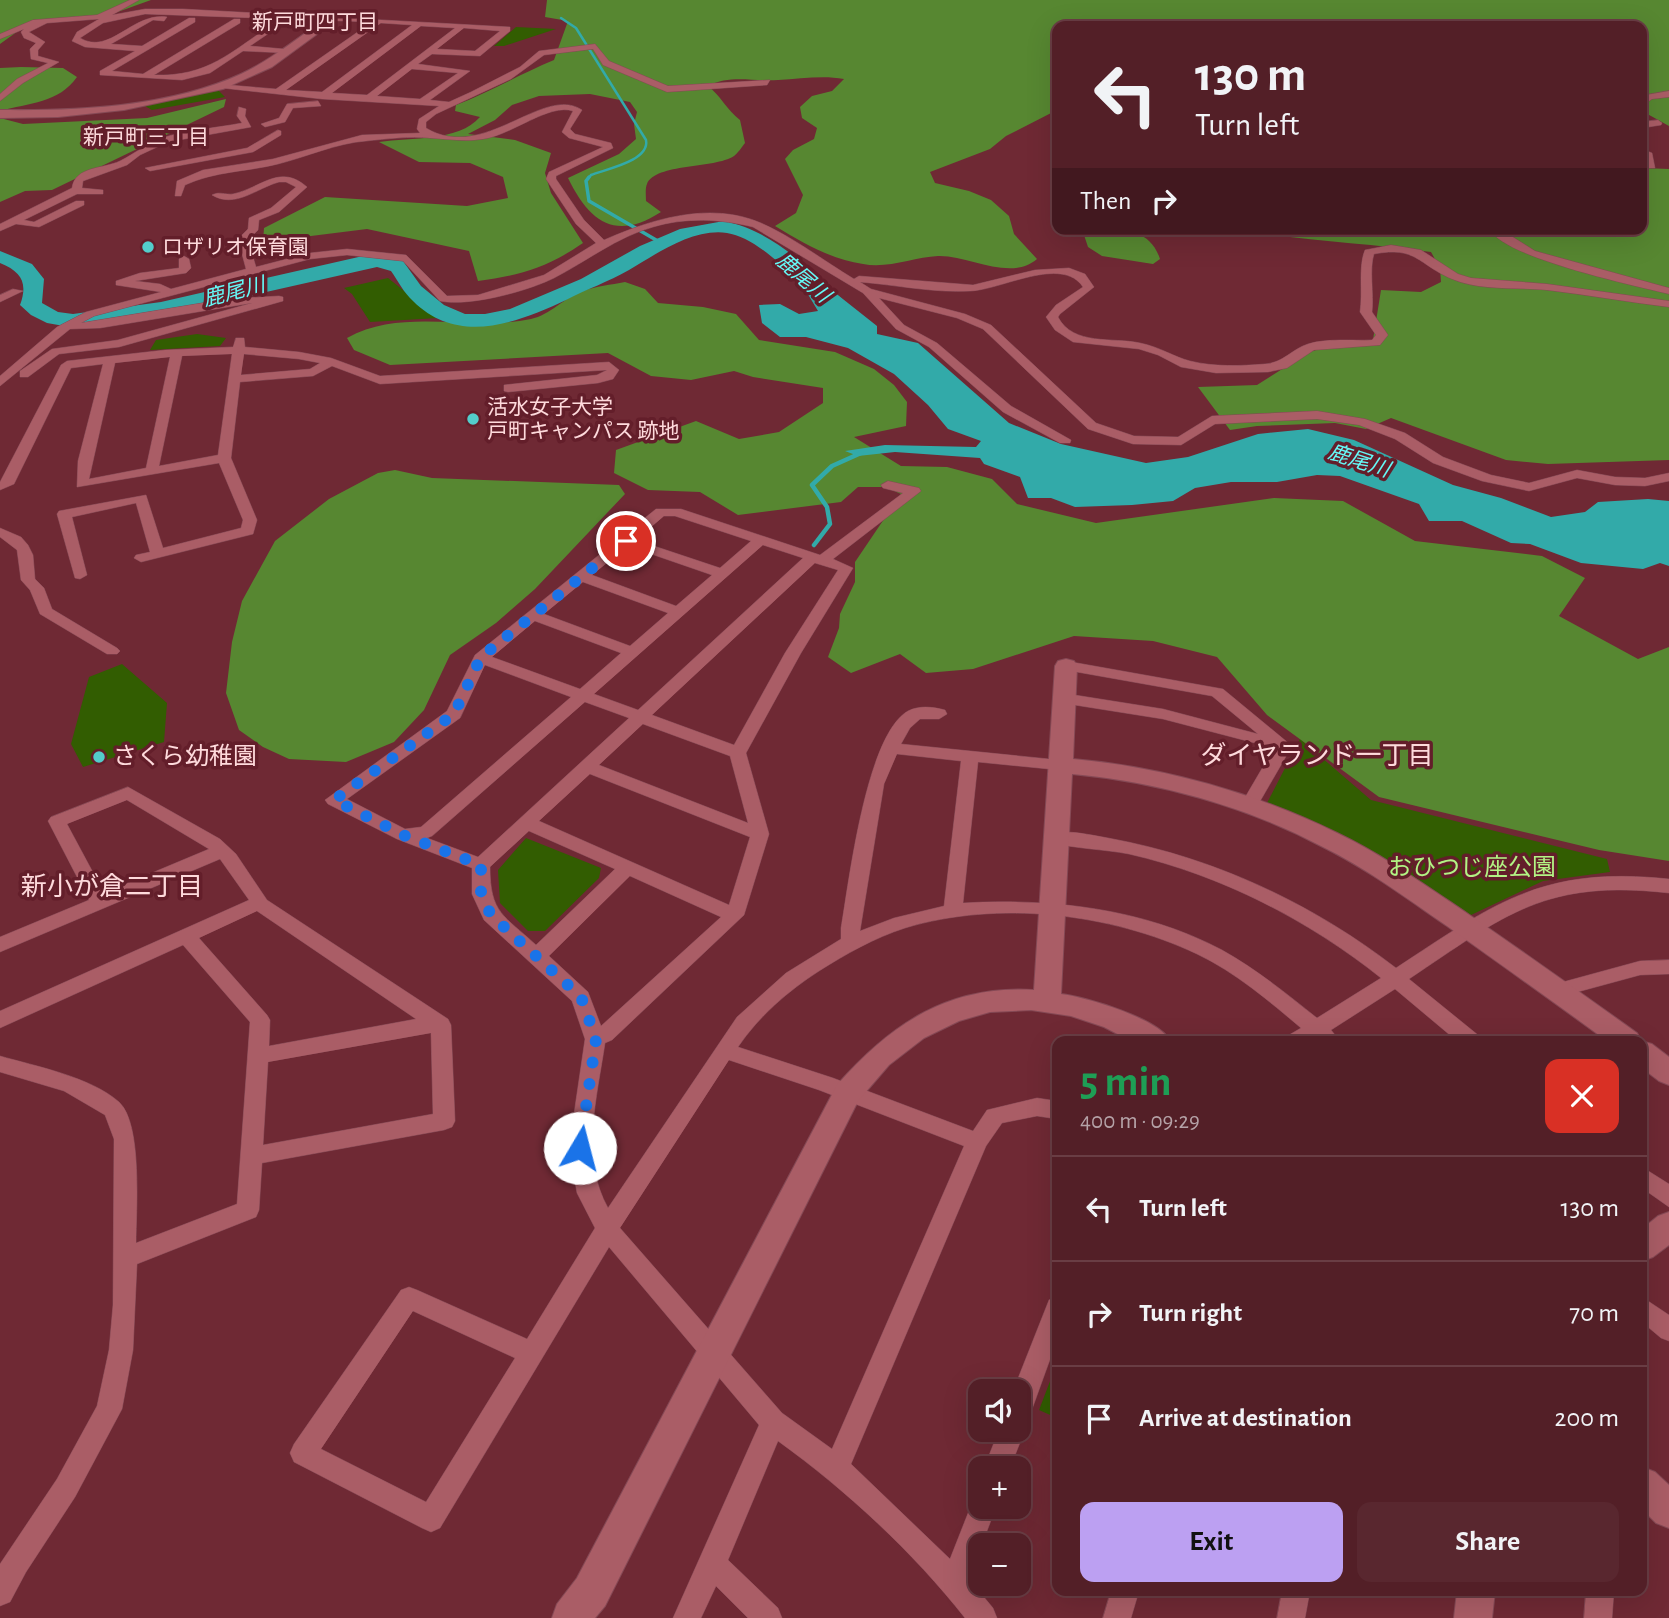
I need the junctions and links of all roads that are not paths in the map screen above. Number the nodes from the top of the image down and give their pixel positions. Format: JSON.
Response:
{"nodes":[{"id":1,"x":135,"y":0,"type":"edge"},
{"id":2,"x":181,"y":1,"type":"edge"},
{"id":3,"x":129,"y":13,"type":"junction"},
{"id":4,"x":192,"y":17,"type":"junction"},
{"id":5,"x":334,"y":18,"type":"junction"},
{"id":6,"x":237,"y":21,"type":"junction"},
{"id":7,"x":379,"y":21,"type":"junction"},
{"id":8,"x":37,"y":22,"type":"junction"},
{"id":9,"x":420,"y":23,"type":"junction"},
{"id":10,"x":462,"y":26,"type":"junction"},
{"id":11,"x":0,"y":37,"type":"edge"},
{"id":12,"x":102,"y":47,"type":"junction"},
{"id":13,"x":240,"y":48,"type":"junction"},
{"id":14,"x":144,"y":49,"type":"junction"},
{"id":15,"x":284,"y":51,"type":"junction"},
{"id":16,"x":430,"y":51,"type":"junction"},
{"id":17,"x":411,"y":66,"type":"junction"},
{"id":18,"x":146,"y":76,"type":"junction"},
{"id":19,"x":767,"y":82,"type":"dead end"},
{"id":20,"x":217,"y":87,"type":"junction"},
{"id":21,"x":277,"y":92,"type":"junction"},
{"id":22,"x":1669,"y":94,"type":"edge"},
{"id":23,"x":322,"y":96,"type":"junction"},
{"id":24,"x":343,"y":97,"type":"junction"},
{"id":25,"x":0,"y":98,"type":"edge"},
{"id":26,"x":369,"y":98,"type":"junction"},
{"id":27,"x":1647,"y":99,"type":"edge"},
{"id":28,"x":422,"y":102,"type":"junction"},
{"id":29,"x":448,"y":104,"type":"junction"},
{"id":30,"x":242,"y":109,"type":"dead end"},
{"id":31,"x":0,"y":114,"type":"edge"},
{"id":32,"x":218,"y":120,"type":"dead end"},
{"id":33,"x":1658,"y":123,"type":"dead end"},
{"id":34,"x":265,"y":124,"type":"dead end"},
{"id":35,"x":1647,"y":124,"type":"edge"},
{"id":36,"x":278,"y":132,"type":"dead end"},
{"id":37,"x":202,"y":134,"type":"junction"},
{"id":38,"x":430,"y":135,"type":"junction"},
{"id":39,"x":1647,"y":154,"type":"edge"},
{"id":40,"x":124,"y":163,"type":"junction"},
{"id":41,"x":1652,"y":166,"type":"dead end"},
{"id":42,"x":74,"y":191,"type":"junction"},
{"id":43,"x":100,"y":192,"type":"dead end"},
{"id":44,"x":178,"y":194,"type":"dead end"},
{"id":45,"x":217,"y":195,"type":"dead end"},
{"id":46,"x":80,"y":203,"type":"dead end"},
{"id":47,"x":15,"y":221,"type":"junction"},
{"id":48,"x":0,"y":228,"type":"edge"},
{"id":49,"x":1500,"y":235,"type":"edge"},
{"id":50,"x":603,"y":244,"type":"junction"},
{"id":51,"x":184,"y":259,"type":"dead end"},
{"id":52,"x":252,"y":270,"type":"junction"},
{"id":53,"x":842,"y":278,"type":"junction"},
{"id":54,"x":17,"y":290,"type":"dead end"},
{"id":55,"x":867,"y":291,"type":"junction"},
{"id":56,"x":1669,"y":291,"type":"edge"},
{"id":57,"x":175,"y":294,"type":"junction"},
{"id":58,"x":0,"y":299,"type":"edge"},
{"id":59,"x":1669,"y":304,"type":"edge"},
{"id":60,"x":1639,"y":305,"type":"junction"},
{"id":61,"x":194,"y":308,"type":"junction"},
{"id":62,"x":1669,"y":310,"type":"edge"},
{"id":63,"x":148,"y":324,"type":"dead end"},
{"id":64,"x":61,"y":329,"type":"junction"},
{"id":65,"x":47,"y":341,"type":"junction"},
{"id":66,"x":239,"y":344,"type":"junction"},
{"id":67,"x":176,"y":355,"type":"junction"},
{"id":68,"x":110,"y":360,"type":"junction"},
{"id":69,"x":331,"y":362,"type":"junction"},
{"id":70,"x":234,"y":379,"type":"junction"},
{"id":71,"x":0,"y":382,"type":"edge"},
{"id":72,"x":0,"y":388,"type":"edge"},
{"id":73,"x":508,"y":388,"type":"dead end"},
{"id":74,"x":1065,"y":440,"type":"dead end"},
{"id":75,"x":224,"y":458,"type":"junction"},
{"id":76,"x":152,"y":469,"type":"junction"},
{"id":77,"x":1669,"y":477,"type":"edge"},
{"id":78,"x":0,"y":485,"type":"edge"},
{"id":79,"x":888,"y":485,"type":"dead end"},
{"id":80,"x":0,"y":532,"type":"edge"},
{"id":81,"x":626,"y":541,"type":"junction"},
{"id":82,"x":760,"y":541,"type":"junction"},
{"id":83,"x":158,"y":554,"type":"junction"},
{"id":84,"x":141,"y":558,"type":"dead end"},
{"id":85,"x":818,"y":559,"type":"junction"},
{"id":86,"x":721,"y":573,"type":"junction"},
{"id":87,"x":80,"y":575,"type":"dead end"},
{"id":88,"x":580,"y":576,"type":"junction"},
{"id":89,"x":678,"y":612,"type":"junction"},
{"id":90,"x":532,"y":615,"type":"junction"},
{"id":91,"x":112,"y":651,"type":"dead end"},
{"id":92,"x":632,"y":652,"type":"junction"},
{"id":93,"x":481,"y":657,"type":"junction"},
{"id":94,"x":1066,"y":666,"type":"joint"},
{"id":95,"x":582,"y":695,"type":"junction"},
{"id":96,"x":1062,"y":698,"type":"junction"},
{"id":97,"x":939,"y":714,"type":"dead end"},
{"id":98,"x":641,"y":717,"type":"junction"},
{"id":99,"x":1284,"y":746,"type":"junction"},
{"id":100,"x":891,"y":748,"type":"junction"},
{"id":101,"x":738,"y":753,"type":"junction"},
{"id":102,"x":970,"y":757,"type":"junction"},
{"id":103,"x":1059,"y":765,"type":"junction"},
{"id":104,"x":589,"y":767,"type":"junction"},
{"id":105,"x":1249,"y":806,"type":"junction"},
{"id":106,"x":527,"y":823,"type":"junction"},
{"id":107,"x":760,"y":834,"type":"junction"},
{"id":108,"x":403,"y":835,"type":"junction"},
{"id":109,"x":1056,"y":838,"type":"junction"},
{"id":110,"x":221,"y":851,"type":"junction"},
{"id":111,"x":481,"y":865,"type":"junction"},
{"id":112,"x":629,"y":866,"type":"junction"},
{"id":113,"x":1669,"y":886,"type":"edge"},
{"id":114,"x":99,"y":902,"type":"junction"},
{"id":115,"x":258,"y":903,"type":"junction"},
{"id":116,"x":1054,"y":906,"type":"junction"},
{"id":117,"x":953,"y":908,"type":"junction"},
{"id":118,"x":736,"y":915,"type":"junction"},
{"id":119,"x":1470,"y":929,"type":"junction"},
{"id":120,"x":187,"y":935,"type":"junction"},
{"id":121,"x":851,"y":940,"type":"junction"},
{"id":122,"x":0,"y":945,"type":"edge"},
{"id":123,"x":538,"y":955,"type":"junction"},
{"id":124,"x":1669,"y":967,"type":"edge"},
{"id":125,"x":1394,"y":980,"type":"junction"},
{"id":126,"x":1559,"y":990,"type":"junction"},
{"id":127,"x":1047,"y":1001,"type":"junction"},
{"id":128,"x":0,"y":1020,"type":"edge"},
{"id":129,"x":440,"y":1025,"type":"junction"},
{"id":130,"x":1323,"y":1035,"type":"edge"},
{"id":131,"x":1147,"y":1036,"type":"edge"},
{"id":132,"x":1465,"y":1036,"type":"edge"},
{"id":133,"x":1620,"y":1036,"type":"edge"},
{"id":134,"x":596,"y":1039,"type":"junction"},
{"id":135,"x":724,"y":1050,"type":"junction"},
{"id":136,"x":258,"y":1056,"type":"junction"},
{"id":137,"x":1647,"y":1056,"type":"edge"},
{"id":138,"x":0,"y":1064,"type":"edge"},
{"id":139,"x":1669,"y":1072,"type":"edge"},
{"id":140,"x":847,"y":1093,"type":"junction"},
{"id":141,"x":1052,"y":1109,"type":"edge"},
{"id":142,"x":976,"y":1142,"type":"junction"},
{"id":143,"x":251,"y":1156,"type":"junction"},
{"id":144,"x":1647,"y":1179,"type":"edge"},
{"id":145,"x":1669,"y":1197,"type":"edge"},
{"id":146,"x":1669,"y":1226,"type":"edge"},
{"id":147,"x":608,"y":1230,"type":"junction"},
{"id":148,"x":1647,"y":1243,"type":"edge"},
{"id":149,"x":125,"y":1258,"type":"junction"},
{"id":150,"x":1647,"y":1312,"type":"edge"},
{"id":151,"x":1052,"y":1321,"type":"edge"},
{"id":152,"x":1669,"y":1330,"type":"edge"},
{"id":153,"x":713,"y":1349,"type":"junction"},
{"id":154,"x":533,"y":1354,"type":"junction"},
{"id":155,"x":1030,"y":1379,"type":"edge"},
{"id":156,"x":773,"y":1422,"type":"junction"},
{"id":157,"x":837,"y":1468,"type":"junction"},
{"id":158,"x":1647,"y":1490,"type":"edge"},
{"id":159,"x":1669,"y":1510,"type":"edge"},
{"id":160,"x":978,"y":1519,"type":"edge"},
{"id":161,"x":713,"y":1564,"type":"junction"},
{"id":162,"x":954,"y":1582,"type":"junction"},
{"id":163,"x":0,"y":1592,"type":"edge"},
{"id":164,"x":1124,"y":1596,"type":"edge"},
{"id":165,"x":1295,"y":1596,"type":"edge"},
{"id":166,"x":1475,"y":1596,"type":"edge"},
{"id":167,"x":1600,"y":1596,"type":"edge"},
{"id":168,"x":570,"y":1618,"type":"edge"},
{"id":169,"x":687,"y":1618,"type":"edge"},
{"id":170,"x":768,"y":1618,"type":"edge"},
{"id":171,"x":983,"y":1618,"type":"edge"},
{"id":172,"x":1117,"y":1618,"type":"edge"},
{"id":173,"x":1291,"y":1618,"type":"edge"},
{"id":174,"x":1473,"y":1618,"type":"edge"},
{"id":175,"x":1598,"y":1618,"type":"edge"}],
"edges":[{"from":1,"to":8,"type":"street"},
{"from":2,"to":3,"type":"street"},
{"from":3,"to":4,"type":"street"},
{"from":3,"to":12,"type":"street"},
{"from":4,"to":5,"type":"street"},
{"from":4,"to":6,"type":"street"},
{"from":4,"to":12,"type":"street"},
{"from":4,"to":14,"type":"street"},
{"from":5,"to":7,"type":"street"},
{"from":5,"to":15,"type":"street"},
{"from":6,"to":13,"type":"street"},
{"from":6,"to":18,"type":"street"},
{"from":7,"to":9,"type":"street"},
{"from":7,"to":21,"type":"street"},
{"from":8,"to":11,"type":"street"},
{"from":8,"to":25,"type":"street"},
{"from":9,"to":10,"type":"street"},
{"from":9,"to":23,"type":"street"},
{"from":10,"to":16,"type":"street"},
{"from":10,"to":16,"type":"street"},
{"from":12,"to":14,"type":"street"},
{"from":13,"to":15,"type":"street"},
{"from":13,"to":18,"type":"street"},
{"from":14,"to":18,"type":"street"},
{"from":15,"to":20,"type":"street"},
{"from":16,"to":17,"type":"street"},
{"from":17,"to":26,"type":"street"},
{"from":17,"to":28,"type":"street"},
{"from":19,"to":29,"type":"street"},
{"from":20,"to":21,"type":"street"},
{"from":20,"to":31,"type":"street"},
{"from":21,"to":23,"type":"street"},
{"from":22,"to":27,"type":"street"},
{"from":23,"to":24,"type":"street"},
{"from":24,"to":26,"type":"street"},
{"from":24,"to":34,"type":"street"},
{"from":26,"to":28,"type":"street"},
{"from":28,"to":29,"type":"street"},
{"from":29,"to":38,"type":"street"},
{"from":30,"to":37,"type":"street"},
{"from":32,"to":37,"type":"street"},
{"from":33,"to":35,"type":"street"},
{"from":36,"to":40,"type":"street"},
{"from":37,"to":40,"type":"street"},
{"from":38,"to":44,"type":"street"},
{"from":38,"to":50,"type":"street"},
{"from":39,"to":41,"type":"street"},
{"from":40,"to":42,"type":"street"},
{"from":42,"to":43,"type":"street"},
{"from":42,"to":47,"type":"street"},
{"from":45,"to":52,"type":"street"},
{"from":46,"to":47,"type":"street"},
{"from":47,"to":48,"type":"street"},
{"from":49,"to":56,"type":"street"},
{"from":50,"to":52,"type":"street"},
{"from":50,"to":53,"type":"street"},
{"from":51,"to":57,"type":"street"},
{"from":52,"to":57,"type":"street"},
{"from":53,"to":55,"type":"street"},
{"from":53,"to":60,"type":"street"},
{"from":54,"to":58,"type":"street"},
{"from":55,"to":74,"type":"street"},
{"from":55,"to":77,"type":"street"},
{"from":57,"to":61,"type":"street"},
{"from":57,"to":64,"type":"street"},
{"from":59,"to":60,"type":"street"},
{"from":60,"to":62,"type":"street"},
{"from":61,"to":64,"type":"street"},
{"from":61,"to":72,"type":"street"},
{"from":63,"to":65,"type":"street"},
{"from":64,"to":65,"type":"street"},
{"from":65,"to":71,"type":"street"},
{"from":66,"to":67,"type":"street"},
{"from":66,"to":69,"type":"street"},
{"from":66,"to":70,"type":"street"},
{"from":67,"to":68,"type":"street"},
{"from":67,"to":76,"type":"street"},
{"from":68,"to":76,"type":"street"},
{"from":68,"to":78,"type":"street"},
{"from":69,"to":70,"type":"street"},
{"from":69,"to":73,"type":"street"},
{"from":70,"to":75,"type":"street"},
{"from":75,"to":76,"type":"street"},
{"from":75,"to":83,"type":"street"},
{"from":79,"to":85,"type":"street"},
{"from":80,"to":91,"type":"street"},
{"from":81,"to":82,"type":"street"},
{"from":81,"to":86,"type":"street"},
{"from":81,"to":88,"type":"street"},
{"from":82,"to":85,"type":"street"},
{"from":82,"to":86,"type":"street"},
{"from":83,"to":84,"type":"street"},
{"from":83,"to":87,"type":"street"},
{"from":85,"to":98,"type":"street"},
{"from":85,"to":101,"type":"street"},
{"from":86,"to":89,"type":"street"},
{"from":88,"to":89,"type":"street"},
{"from":88,"to":90,"type":"street"},
{"from":89,"to":92,"type":"street"},
{"from":90,"to":92,"type":"street"},
{"from":90,"to":93,"type":"street"},
{"from":92,"to":95,"type":"street"},
{"from":93,"to":95,"type":"street"},
{"from":93,"to":108,"type":"street"},
{"from":94,"to":96,"type":"street"},
{"from":94,"to":99,"type":"street"},
{"from":95,"to":98,"type":"street"},
{"from":95,"to":108,"type":"street"},
{"from":96,"to":99,"type":"street"},
{"from":96,"to":103,"type":"street"},
{"from":97,"to":100,"type":"street"},
{"from":98,"to":101,"type":"street"},
{"from":98,"to":104,"type":"street"},
{"from":99,"to":105,"type":"street"},
{"from":100,"to":102,"type":"street"},
{"from":100,"to":121,"type":"street"},
{"from":101,"to":107,"type":"street"},
{"from":102,"to":103,"type":"street"},
{"from":102,"to":117,"type":"street"},
{"from":103,"to":105,"type":"street"},
{"from":103,"to":109,"type":"street"},
{"from":104,"to":106,"type":"street"},
{"from":104,"to":107,"type":"street"},
{"from":105,"to":119,"type":"street"},
{"from":106,"to":111,"type":"street"},
{"from":106,"to":112,"type":"street"},
{"from":107,"to":118,"type":"street"},
{"from":108,"to":111,"type":"street"},
{"from":109,"to":116,"type":"street"},
{"from":109,"to":125,"type":"street"},
{"from":110,"to":114,"type":"street"},
{"from":110,"to":114,"type":"street"},
{"from":110,"to":115,"type":"street"},
{"from":111,"to":123,"type":"street"},
{"from":112,"to":118,"type":"street"},
{"from":112,"to":123,"type":"street"},
{"from":113,"to":119,"type":"street"},
{"from":114,"to":122,"type":"street"},
{"from":115,"to":120,"type":"street"},
{"from":115,"to":129,"type":"street"},
{"from":116,"to":117,"type":"street"},
{"from":116,"to":127,"type":"street"},
{"from":116,"to":130,"type":"street"},
{"from":117,"to":121,"type":"street"},
{"from":118,"to":134,"type":"street"},
{"from":119,"to":125,"type":"street"},
{"from":119,"to":126,"type":"street"},
{"from":120,"to":128,"type":"street"},
{"from":120,"to":136,"type":"street"},
{"from":121,"to":135,"type":"street"},
{"from":123,"to":134,"type":"street"},
{"from":124,"to":126,"type":"street"},
{"from":125,"to":130,"type":"street"},
{"from":125,"to":132,"type":"street"},
{"from":126,"to":133,"type":"street"},
{"from":127,"to":131,"type":"street"},
{"from":127,"to":140,"type":"street"},
{"from":129,"to":136,"type":"street"},
{"from":129,"to":143,"type":"street"},
{"from":134,"to":147,"type":"street"},
{"from":135,"to":140,"type":"street"},
{"from":135,"to":147,"type":"street"},
{"from":136,"to":143,"type":"street"},
{"from":137,"to":139,"type":"street"},
{"from":138,"to":149,"type":"street"},
{"from":140,"to":142,"type":"street"},
{"from":140,"to":153,"type":"street"},
{"from":141,"to":142,"type":"street"},
{"from":142,"to":157,"type":"street"},
{"from":143,"to":149,"type":"street"},
{"from":144,"to":145,"type":"street"},
{"from":146,"to":148,"type":"street"},
{"from":147,"to":153,"type":"street"},
{"from":147,"to":154,"type":"street"},
{"from":149,"to":163,"type":"street"},
{"from":150,"to":152,"type":"street"},
{"from":151,"to":155,"type":"street"},
{"from":153,"to":156,"type":"street"},
{"from":153,"to":168,"type":"street"},
{"from":154,"to":154,"type":"street"},
{"from":156,"to":157,"type":"street"},
{"from":156,"to":161,"type":"street"},
{"from":157,"to":162,"type":"street"},
{"from":158,"to":159,"type":"street"},
{"from":160,"to":162,"type":"street"},
{"from":161,"to":169,"type":"street"},
{"from":161,"to":170,"type":"street"},
{"from":162,"to":171,"type":"street"},
{"from":164,"to":172,"type":"street"},
{"from":165,"to":173,"type":"street"},
{"from":166,"to":174,"type":"street"},
{"from":167,"to":175,"type":"street"}]}
